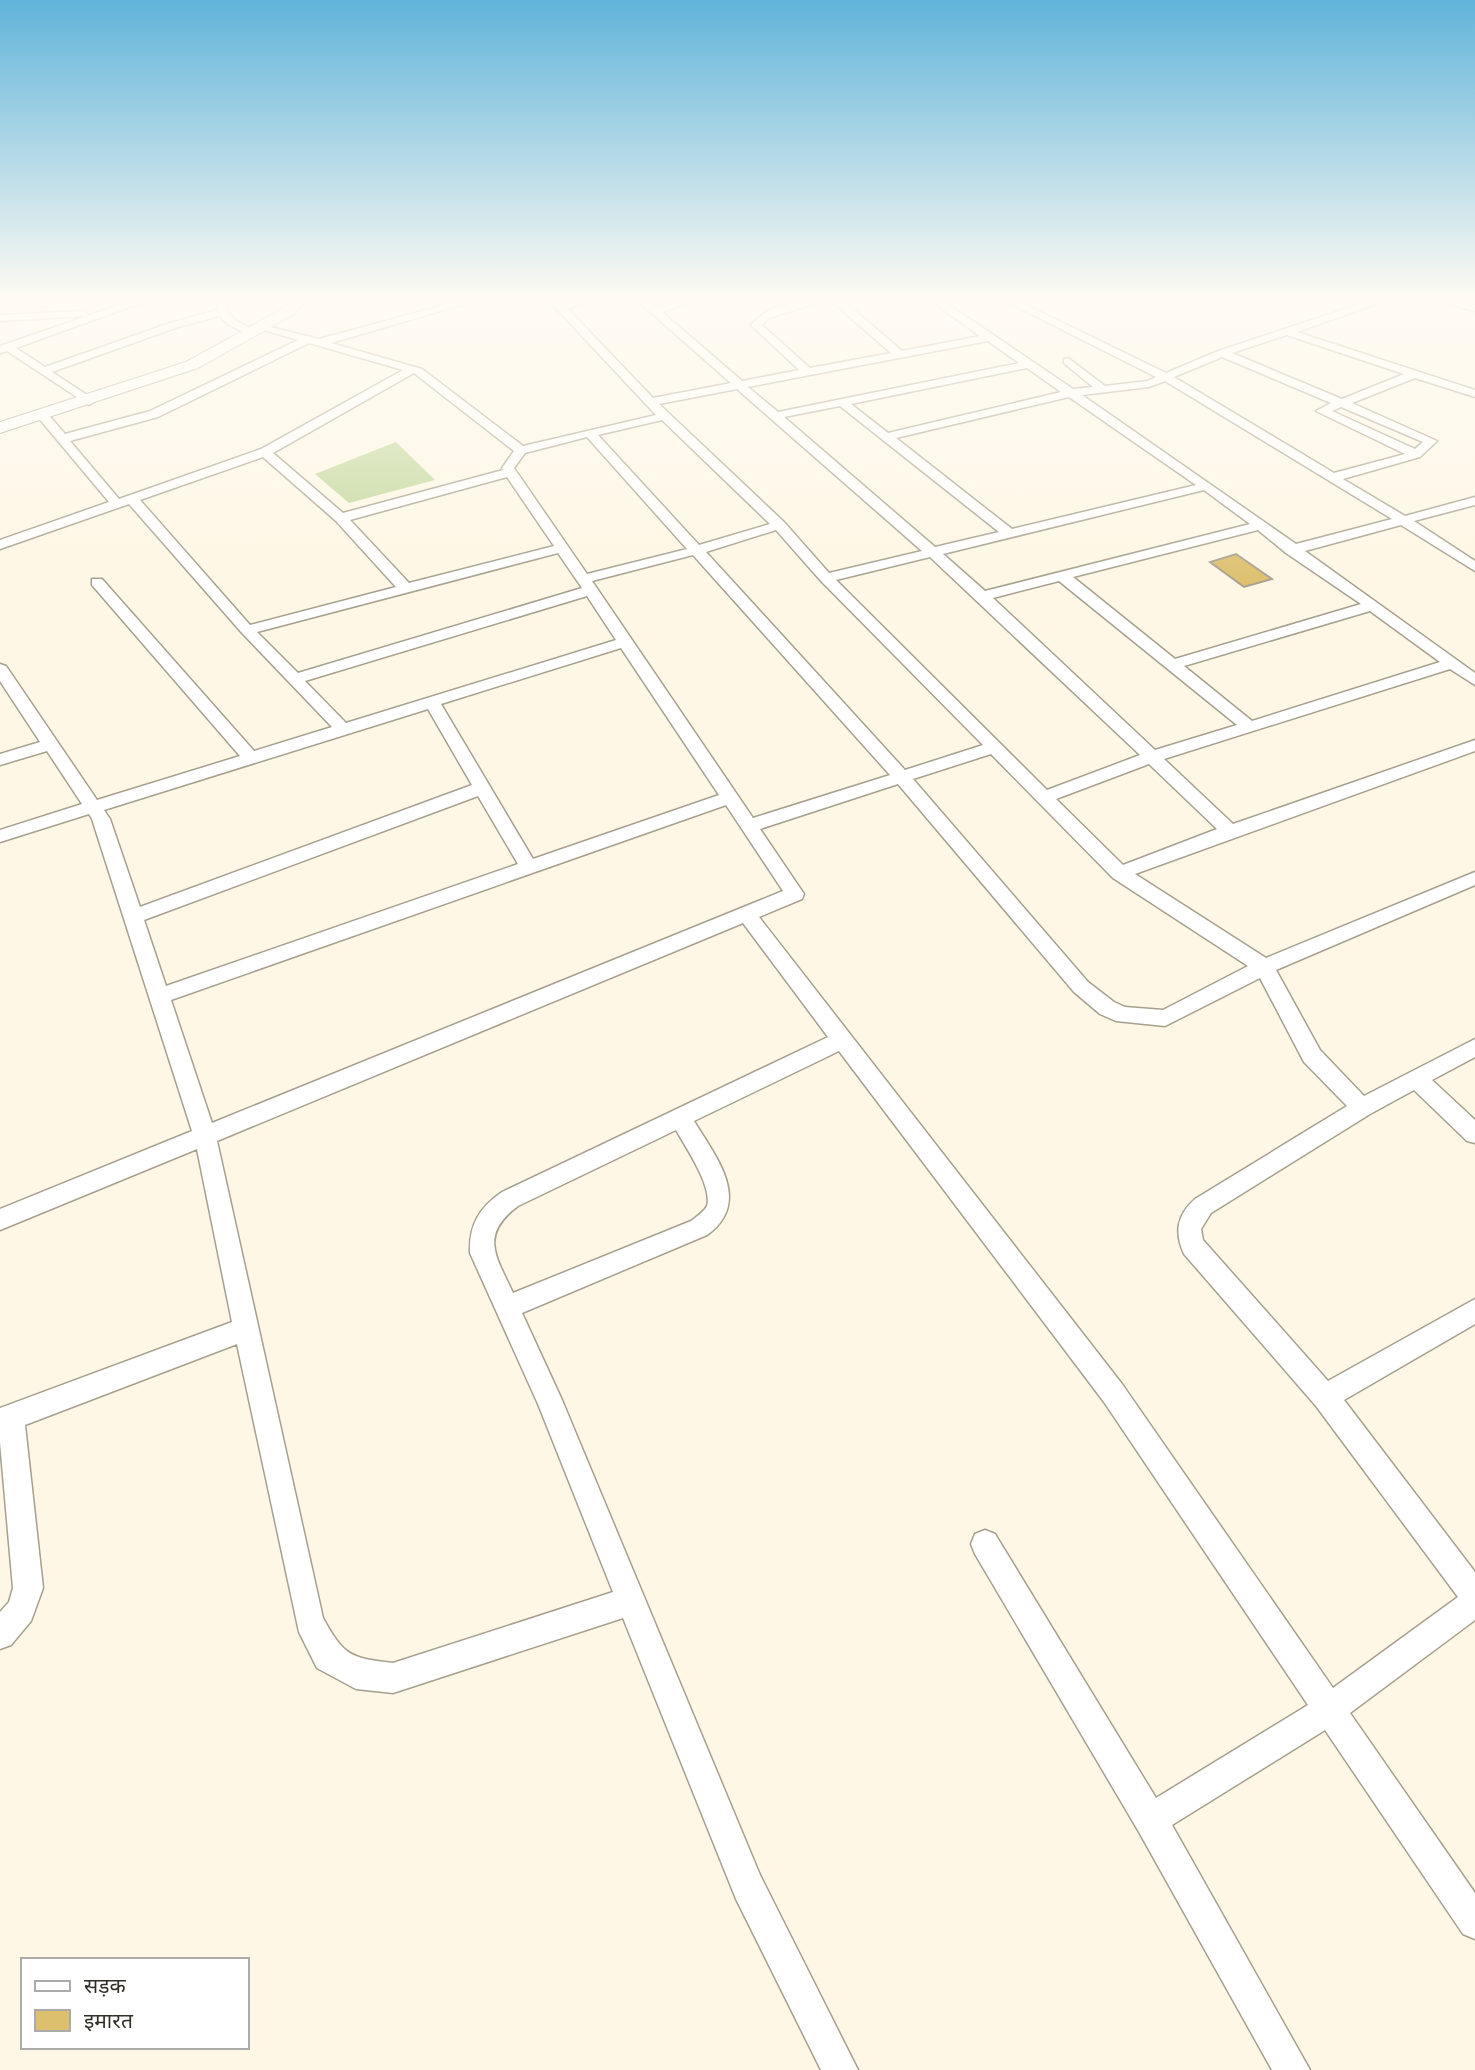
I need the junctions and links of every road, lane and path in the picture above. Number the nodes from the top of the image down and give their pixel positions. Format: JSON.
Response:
{"nodes":[{"id":1,"x":76,"y":393,"type":"edge"},
{"id":2,"x":113,"y":393,"type":"edge"},
{"id":3,"x":201,"y":393,"type":"edge"},
{"id":4,"x":371,"y":393,"type":"edge"},
{"id":5,"x":444,"y":393,"type":"edge"},
{"id":6,"x":641,"y":393,"type":"edge"},
{"id":7,"x":698,"y":393,"type":"edge"},
{"id":8,"x":746,"y":393,"type":"edge"},
{"id":9,"x":896,"y":393,"type":"edge"},
{"id":10,"x":1072,"y":393,"type":"junction"},
{"id":11,"x":1076,"y":393,"type":"edge"},
{"id":12,"x":1192,"y":393,"type":"edge"},
{"id":13,"x":1318,"y":393,"type":"edge"},
{"id":14,"x":1367,"y":393,"type":"edge"},
{"id":15,"x":89,"y":401,"type":"junction"},
{"id":16,"x":650,"y":402,"type":"junction"},
{"id":17,"x":1342,"y":402,"type":"junction"},
{"id":18,"x":844,"y":404,"type":"junction"},
{"id":19,"x":43,"y":416,"type":"junction"},
{"id":20,"x":666,"y":416,"type":"junction"},
{"id":21,"x":774,"y":416,"type":"junction"},
{"id":22,"x":0,"y":428,"type":"edge"},
{"id":23,"x":590,"y":433,"type":"junction"},
{"id":24,"x":886,"y":437,"type":"junction"},
{"id":25,"x":62,"y":439,"type":"junction"},
{"id":26,"x":521,"y":450,"type":"junction"},
{"id":27,"x":265,"y":452,"type":"junction"},
{"id":28,"x":1416,"y":454,"type":"junction"},
{"id":29,"x":510,"y":472,"type":"junction"},
{"id":30,"x":1333,"y":477,"type":"junction"},
{"id":31,"x":1206,"y":486,"type":"junction"},
{"id":32,"x":124,"y":501,"type":"junction"},
{"id":33,"x":1475,"y":501,"type":"edge"},
{"id":34,"x":341,"y":518,"type":"junction"},
{"id":35,"x":1403,"y":520,"type":"junction"},
{"id":36,"x":779,"y":525,"type":"junction"},
{"id":37,"x":1257,"y":526,"type":"junction"},
{"id":38,"x":1009,"y":533,"type":"junction"},
{"id":39,"x":0,"y":545,"type":"edge"},
{"id":40,"x":562,"y":548,"type":"junction"},
{"id":41,"x":1291,"y":550,"type":"junction"},
{"id":42,"x":695,"y":551,"type":"junction"},
{"id":43,"x":931,"y":552,"type":"junction"},
{"id":44,"x":1475,"y":567,"type":"edge"},
{"id":45,"x":1061,"y":575,"type":"junction"},
{"id":46,"x":826,"y":578,"type":"junction"},
{"id":47,"x":97,"y":582,"type":"dead end"},
{"id":48,"x":586,"y":584,"type":"junction"},
{"id":49,"x":407,"y":590,"type":"junction"},
{"id":50,"x":982,"y":596,"type":"junction"},
{"id":51,"x":1371,"y":606,"type":"junction"},
{"id":52,"x":247,"y":630,"type":"junction"},
{"id":53,"x":625,"y":642,"type":"junction"},
{"id":54,"x":1451,"y":664,"type":"junction"},
{"id":55,"x":1172,"y":665,"type":"junction"},
{"id":56,"x":0,"y":669,"type":"edge"},
{"id":57,"x":295,"y":679,"type":"junction"},
{"id":58,"x":1475,"y":680,"type":"edge"},
{"id":59,"x":7,"y":692,"type":"edge"},
{"id":60,"x":432,"y":702,"type":"junction"},
{"id":61,"x":1248,"y":726,"type":"junction"},
{"id":62,"x":343,"y":729,"type":"junction"},
{"id":63,"x":50,"y":744,"type":"junction"},
{"id":64,"x":1475,"y":745,"type":"edge"},
{"id":65,"x":995,"y":747,"type":"junction"},
{"id":66,"x":1152,"y":757,"type":"junction"},
{"id":67,"x":250,"y":758,"type":"junction"},
{"id":68,"x":0,"y":760,"type":"edge"},
{"id":69,"x":902,"y":777,"type":"junction"},
{"id":70,"x":482,"y":788,"type":"junction"},
{"id":71,"x":730,"y":797,"type":"junction"},
{"id":72,"x":1044,"y":797,"type":"junction"},
{"id":73,"x":92,"y":807,"type":"junction"},
{"id":74,"x":749,"y":826,"type":"junction"},
{"id":75,"x":1230,"y":831,"type":"junction"},
{"id":76,"x":0,"y":836,"type":"edge"},
{"id":77,"x":529,"y":867,"type":"junction"},
{"id":78,"x":1120,"y":873,"type":"junction"},
{"id":79,"x":1475,"y":878,"type":"edge"},
{"id":80,"x":746,"y":914,"type":"junction"},
{"id":81,"x":133,"y":917,"type":"junction"},
{"id":82,"x":1264,"y":967,"type":"junction"},
{"id":83,"x":159,"y":996,"type":"junction"},
{"id":84,"x":842,"y":1040,"type":"junction"},
{"id":85,"x":1475,"y":1047,"type":"edge"},
{"id":86,"x":1416,"y":1079,"type":"junction"},
{"id":87,"x":1362,"y":1108,"type":"junction"},
{"id":88,"x":680,"y":1117,"type":"junction"},
{"id":89,"x":1475,"y":1134,"type":"edge"},
{"id":90,"x":205,"y":1136,"type":"junction"},
{"id":91,"x":0,"y":1220,"type":"edge"},
{"id":92,"x":507,"y":1307,"type":"junction"},
{"id":93,"x":1475,"y":1311,"type":"edge"},
{"id":94,"x":246,"y":1329,"type":"junction"},
{"id":95,"x":1325,"y":1397,"type":"junction"},
{"id":96,"x":5,"y":1419,"type":"edge"},
{"id":97,"x":985,"y":1544,"type":"dead end"},
{"id":98,"x":1475,"y":1596,"type":"edge"},
{"id":99,"x":629,"y":1602,"type":"junction"},
{"id":100,"x":1475,"y":1602,"type":"edge"},
{"id":101,"x":0,"y":1634,"type":"edge"},
{"id":102,"x":1331,"y":1708,"type":"junction"},
{"id":103,"x":1151,"y":1820,"type":"junction"},
{"id":104,"x":1475,"y":1922,"type":"edge"},
{"id":105,"x":840,"y":2070,"type":"edge"},
{"id":106,"x":1292,"y":2070,"type":"edge"}],
"edges":[{"from":1,"to":15,"type":"street"},
{"from":2,"to":15,"type":"main road"},
{"from":3,"to":25,"type":"street"},
{"from":4,"to":27,"type":"street"},
{"from":5,"to":26,"type":"street"},
{"from":6,"to":16,"type":"street"},
{"from":7,"to":16,"type":"street"},
{"from":8,"to":21,"type":"street"},
{"from":9,"to":18,"type":"street"},
{"from":10,"to":11,"type":"street"},
{"from":10,"to":24,"type":"street"},
{"from":10,"to":31,"type":"street"},
{"from":12,"to":30,"type":"street"},
{"from":13,"to":17,"type":"street"},
{"from":14,"to":17,"type":"street"},
{"from":15,"to":19,"type":"main road"},
{"from":16,"to":20,"type":"street"},
{"from":17,"to":28,"type":"street"},
{"from":17,"to":28,"type":"street"},
{"from":18,"to":21,"type":"street"},
{"from":18,"to":24,"type":"street"},
{"from":19,"to":22,"type":"main road"},
{"from":19,"to":25,"type":"street"},
{"from":20,"to":23,"type":"street"},
{"from":20,"to":36,"type":"street"},
{"from":21,"to":43,"type":"street"},
{"from":23,"to":26,"type":"street"},
{"from":23,"to":42,"type":"street"},
{"from":24,"to":38,"type":"street"},
{"from":25,"to":32,"type":"street"},
{"from":26,"to":29,"type":"street"},
{"from":27,"to":32,"type":"street"},
{"from":27,"to":34,"type":"street"},
{"from":28,"to":30,"type":"street"},
{"from":29,"to":34,"type":"street"},
{"from":29,"to":40,"type":"street"},
{"from":30,"to":35,"type":"street"},
{"from":31,"to":37,"type":"street"},
{"from":31,"to":38,"type":"street"},
{"from":32,"to":39,"type":"street"},
{"from":32,"to":52,"type":"street"},
{"from":33,"to":35,"type":"street"},
{"from":34,"to":49,"type":"street"},
{"from":35,"to":41,"type":"street"},
{"from":35,"to":44,"type":"street"},
{"from":36,"to":42,"type":"street"},
{"from":36,"to":46,"type":"street"},
{"from":37,"to":41,"type":"street"},
{"from":37,"to":45,"type":"street"},
{"from":38,"to":43,"type":"street"},
{"from":40,"to":48,"type":"street"},
{"from":40,"to":49,"type":"street"},
{"from":41,"to":51,"type":"street"},
{"from":42,"to":48,"type":"street"},
{"from":42,"to":69,"type":"street"},
{"from":43,"to":46,"type":"street"},
{"from":43,"to":50,"type":"street"},
{"from":45,"to":50,"type":"street"},
{"from":45,"to":55,"type":"street"},
{"from":46,"to":65,"type":"street"},
{"from":47,"to":67,"type":"street"},
{"from":48,"to":53,"type":"street"},
{"from":48,"to":57,"type":"street"},
{"from":49,"to":52,"type":"street"},
{"from":50,"to":66,"type":"street"},
{"from":51,"to":54,"type":"street"},
{"from":51,"to":55,"type":"street"},
{"from":52,"to":57,"type":"street"},
{"from":53,"to":60,"type":"street"},
{"from":53,"to":71,"type":"street"},
{"from":54,"to":58,"type":"street"},
{"from":54,"to":61,"type":"street"},
{"from":55,"to":61,"type":"street"},
{"from":56,"to":59,"type":"street"},
{"from":57,"to":62,"type":"street"},
{"from":59,"to":63,"type":"street"},
{"from":60,"to":62,"type":"street"},
{"from":60,"to":70,"type":"street"},
{"from":61,"to":66,"type":"street"},
{"from":62,"to":67,"type":"street"},
{"from":63,"to":68,"type":"street"},
{"from":63,"to":73,"type":"street"},
{"from":64,"to":75,"type":"street"},
{"from":65,"to":69,"type":"street"},
{"from":65,"to":72,"type":"street"},
{"from":66,"to":72,"type":"street"},
{"from":66,"to":75,"type":"street"},
{"from":67,"to":73,"type":"street"},
{"from":69,"to":74,"type":"street"},
{"from":69,"to":82,"type":"street"},
{"from":70,"to":77,"type":"street"},
{"from":70,"to":81,"type":"street"},
{"from":71,"to":74,"type":"street"},
{"from":71,"to":77,"type":"street"},
{"from":72,"to":78,"type":"street"},
{"from":73,"to":76,"type":"street"},
{"from":73,"to":81,"type":"street"},
{"from":74,"to":80,"type":"street"},
{"from":75,"to":78,"type":"street"},
{"from":77,"to":83,"type":"street"},
{"from":78,"to":82,"type":"street"},
{"from":79,"to":82,"type":"street"},
{"from":80,"to":84,"type":"street"},
{"from":80,"to":90,"type":"street"},
{"from":81,"to":83,"type":"street"},
{"from":82,"to":87,"type":"street"},
{"from":83,"to":90,"type":"street"},
{"from":84,"to":88,"type":"street"},
{"from":84,"to":102,"type":"street"},
{"from":85,"to":86,"type":"street"},
{"from":86,"to":87,"type":"street"},
{"from":86,"to":89,"type":"street"},
{"from":87,"to":95,"type":"street"},
{"from":88,"to":92,"type":"street"},
{"from":88,"to":92,"type":"street"},
{"from":90,"to":91,"type":"street"},
{"from":90,"to":94,"type":"street"},
{"from":92,"to":99,"type":"street"},
{"from":93,"to":95,"type":"street"},
{"from":94,"to":96,"type":"street"},
{"from":94,"to":99,"type":"street"},
{"from":95,"to":98,"type":"street"},
{"from":96,"to":101,"type":"street"},
{"from":97,"to":103,"type":"street"},
{"from":99,"to":105,"type":"street"},
{"from":100,"to":102,"type":"street"},
{"from":102,"to":103,"type":"street"},
{"from":102,"to":104,"type":"street"},
{"from":103,"to":106,"type":"street"}]}
